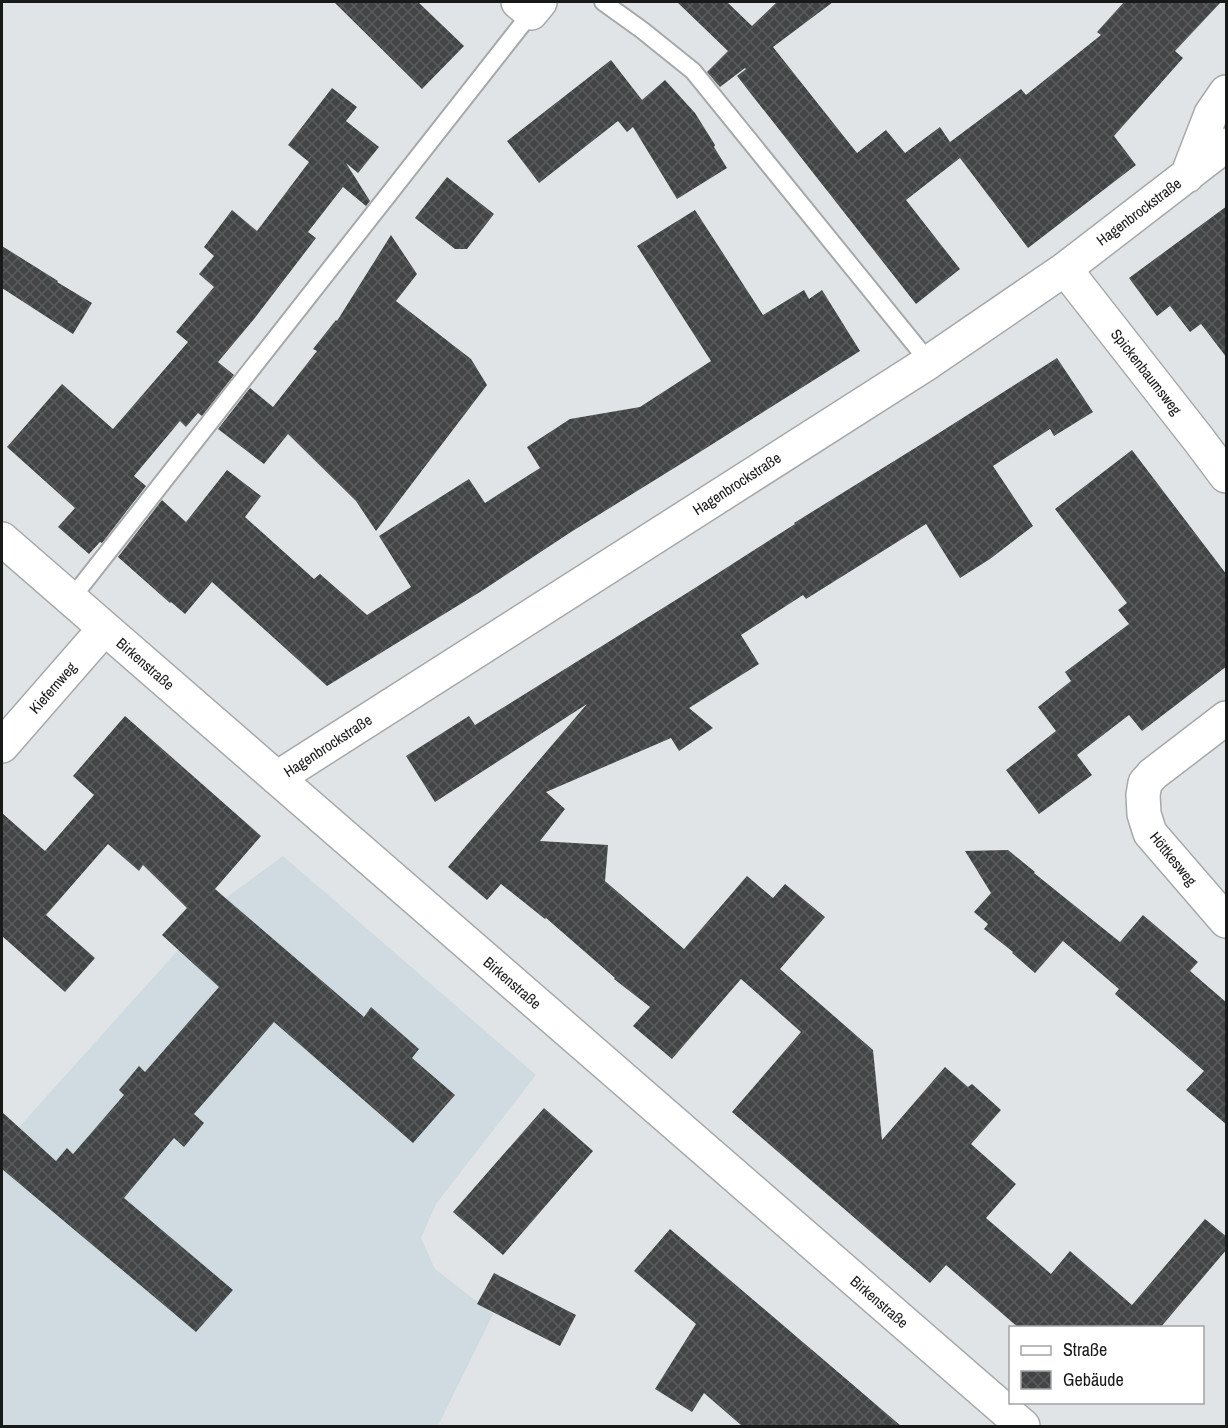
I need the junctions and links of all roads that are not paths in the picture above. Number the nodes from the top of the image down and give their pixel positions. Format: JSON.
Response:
{"nodes":[{"id":1,"x":603,"y":2,"type":"edge"},
{"id":2,"x":530,"y":5,"type":"edge"},
{"id":3,"x":1227,"y":92,"type":"edge"},
{"id":4,"x":1227,"y":145,"type":"edge"},
{"id":5,"x":1187,"y":176,"type":"junction"},
{"id":6,"x":1065,"y":269,"type":"junction"},
{"id":7,"x":929,"y":362,"type":"junction"},
{"id":8,"x":1227,"y":476,"type":"edge"},
{"id":9,"x":2,"y":539,"type":"edge"},
{"id":10,"x":71,"y":599,"type":"junction"},
{"id":11,"x":104,"y":629,"type":"junction"},
{"id":12,"x":1227,"y":718,"type":"edge"},
{"id":13,"x":2,"y":747,"type":"edge"},
{"id":14,"x":277,"y":778,"type":"junction"},
{"id":15,"x":1227,"y":921,"type":"edge"},
{"id":16,"x":1023,"y":1426,"type":"edge"}],
"edges":[{"from":1,"to":7,"type":"lane"},
{"from":2,"to":10,"type":"lane"},
{"from":3,"to":5,"type":"street","name":"Hagenbrockstraße"},
{"from":4,"to":5,"type":"street","name":"Hagenbrockstraße"},
{"from":5,"to":6,"type":"street","name":"Hagenbrockstraße"},
{"from":6,"to":7,"type":"street","name":"Hagenbrockstraße"},
{"from":6,"to":8,"type":"street","name":"Spickenbaumsweg"},
{"from":7,"to":14,"type":"street","name":"Hagenbrockstraße"},
{"from":9,"to":10,"type":"street","name":"Birkenstraße"},
{"from":10,"to":11,"type":"street","name":"Birkenstraße"},
{"from":11,"to":13,"type":"street","name":"Kiefernweg"},
{"from":11,"to":14,"type":"street","name":"Birkenstraße"},
{"from":12,"to":15,"type":"street","name":"Höttkesweg"},
{"from":14,"to":16,"type":"street","name":"Birkenstraße"}]}
